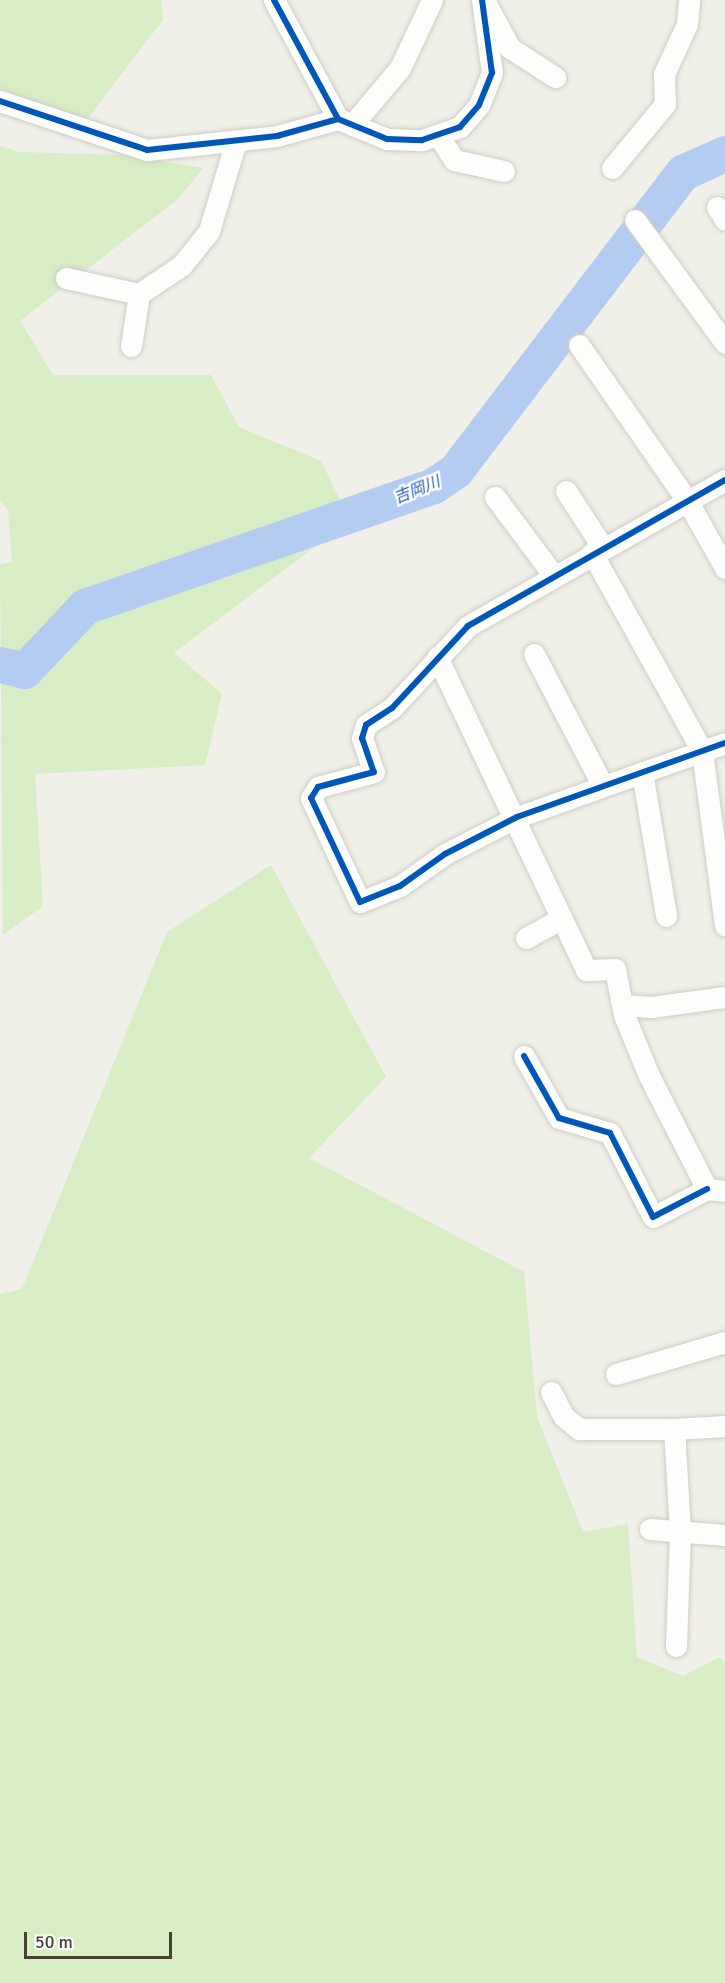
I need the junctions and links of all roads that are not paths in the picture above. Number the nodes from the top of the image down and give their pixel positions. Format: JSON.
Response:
{"nodes":[{"id":1,"x":274,"y":0,"type":"edge"},
{"id":2,"x":432,"y":0,"type":"edge"},
{"id":3,"x":483,"y":0,"type":"edge"},
{"id":4,"x":689,"y":0,"type":"edge"},
{"id":5,"x":555,"y":77,"type":"dead end"},
{"id":6,"x":0,"y":101,"type":"edge"},
{"id":7,"x":345,"y":122,"type":"junction"},
{"id":8,"x":438,"y":135,"type":"junction"},
{"id":9,"x":236,"y":141,"type":"junction"},
{"id":10,"x":612,"y":168,"type":"dead end"},
{"id":11,"x":504,"y":171,"type":"dead end"},
{"id":12,"x":635,"y":220,"type":"dead end"},
{"id":13,"x":66,"y":278,"type":"dead end"},
{"id":14,"x":139,"y":294,"type":"junction"},
{"id":15,"x":725,"y":343,"type":"edge"},
{"id":16,"x":579,"y":345,"type":"dead end"},
{"id":17,"x":130,"y":346,"type":"dead end"},
{"id":18,"x":725,"y":480,"type":"edge"},
{"id":19,"x":566,"y":491,"type":"dead end"},
{"id":20,"x":495,"y":497,"type":"dead end"},
{"id":21,"x":688,"y":502,"type":"junction"},
{"id":22,"x":598,"y":550,"type":"junction"},
{"id":23,"x":725,"y":568,"type":"edge"},
{"id":24,"x":554,"y":576,"type":"junction"},
{"id":25,"x":534,"y":654,"type":"dead end"},
{"id":26,"x":437,"y":657,"type":"junction"},
{"id":27,"x":725,"y":743,"type":"edge"},
{"id":28,"x":702,"y":751,"type":"junction"},
{"id":29,"x":642,"y":772,"type":"junction"},
{"id":30,"x":603,"y":786,"type":"junction"},
{"id":31,"x":517,"y":817,"type":"junction"},
{"id":32,"x":666,"y":916,"type":"dead end"},
{"id":33,"x":562,"y":918,"type":"junction"},
{"id":34,"x":725,"y":925,"type":"edge"},
{"id":35,"x":526,"y":938,"type":"dead end"},
{"id":36,"x":725,"y":997,"type":"edge"},
{"id":37,"x":622,"y":1005,"type":"junction"},
{"id":38,"x":524,"y":1056,"type":"dead end"},
{"id":39,"x":716,"y":1190,"type":"edge"},
{"id":40,"x":725,"y":1342,"type":"edge"},
{"id":41,"x":616,"y":1374,"type":"dead end"},
{"id":42,"x":551,"y":1392,"type":"dead end"},
{"id":43,"x":725,"y":1426,"type":"edge"},
{"id":44,"x":674,"y":1429,"type":"junction"},
{"id":45,"x":650,"y":1529,"type":"dead end"},
{"id":46,"x":680,"y":1532,"type":"junction"},
{"id":47,"x":725,"y":1535,"type":"edge"},
{"id":48,"x":676,"y":1646,"type":"dead end"}],
"edges":[{"from":1,"to":7,"type":"street"},
{"from":2,"to":7,"type":"street"},
{"from":3,"to":5,"type":"street"},
{"from":3,"to":8,"type":"street"},
{"from":4,"to":10,"type":"street"},
{"from":6,"to":9,"type":"street"},
{"from":7,"to":8,"type":"street"},
{"from":7,"to":9,"type":"street"},
{"from":8,"to":11,"type":"street"},
{"from":9,"to":14,"type":"street"},
{"from":12,"to":15,"type":"street"},
{"from":13,"to":14,"type":"street"},
{"from":14,"to":17,"type":"street"},
{"from":16,"to":21,"type":"street"},
{"from":18,"to":21,"type":"street"},
{"from":19,"to":22,"type":"street"},
{"from":20,"to":24,"type":"street"},
{"from":21,"to":22,"type":"street"},
{"from":21,"to":23,"type":"street"},
{"from":22,"to":24,"type":"street"},
{"from":22,"to":28,"type":"street"},
{"from":24,"to":26,"type":"street"},
{"from":25,"to":30,"type":"street"},
{"from":26,"to":31,"type":"street"},
{"from":26,"to":31,"type":"street"},
{"from":27,"to":28,"type":"street"},
{"from":28,"to":29,"type":"street"},
{"from":28,"to":34,"type":"street"},
{"from":29,"to":30,"type":"street"},
{"from":29,"to":32,"type":"street"},
{"from":30,"to":31,"type":"street"},
{"from":31,"to":33,"type":"street"},
{"from":33,"to":35,"type":"street"},
{"from":33,"to":37,"type":"street"},
{"from":36,"to":37,"type":"street"},
{"from":37,"to":39,"type":"street"},
{"from":38,"to":39,"type":"street"},
{"from":40,"to":41,"type":"street"},
{"from":42,"to":44,"type":"street"},
{"from":43,"to":44,"type":"street"},
{"from":44,"to":46,"type":"street"},
{"from":45,"to":46,"type":"street"},
{"from":46,"to":47,"type":"street"},
{"from":46,"to":48,"type":"street"}]}
